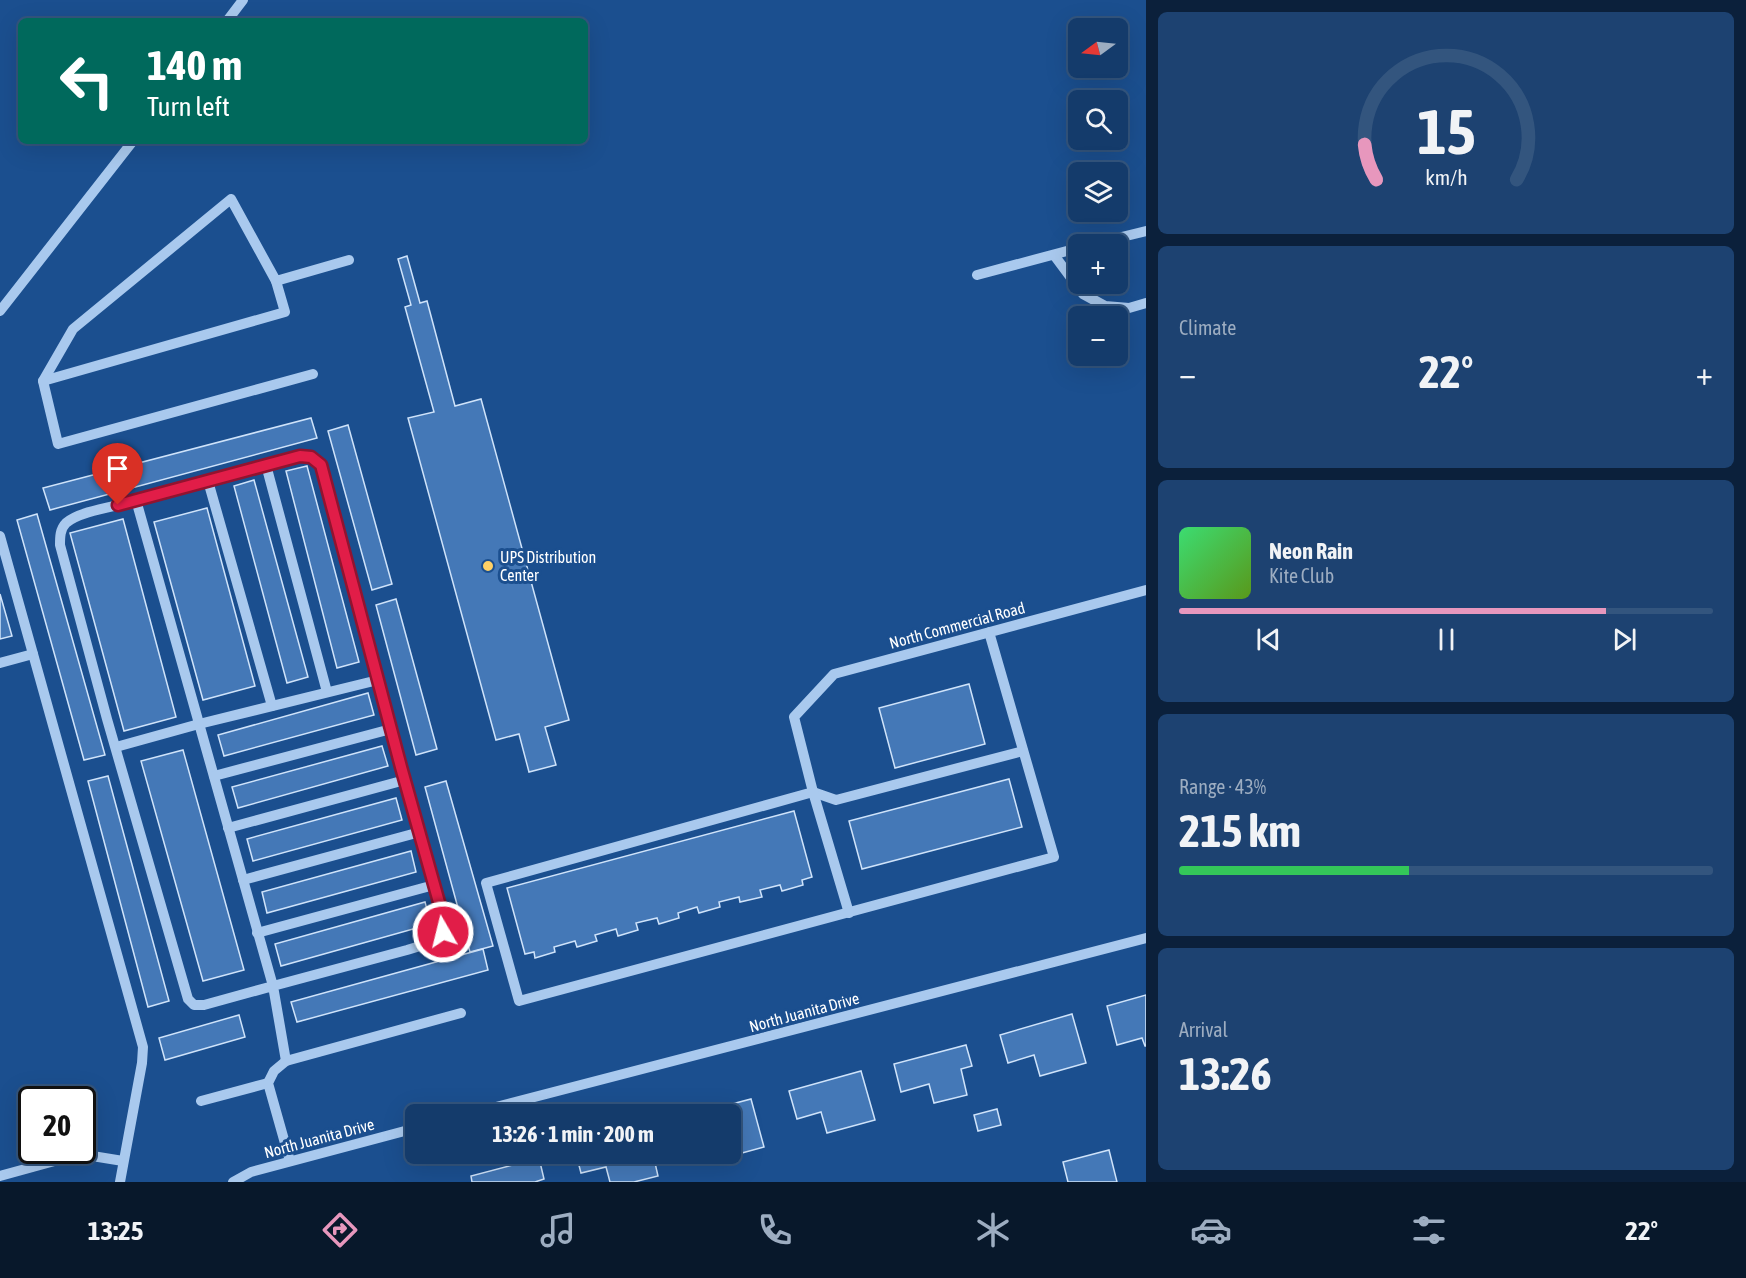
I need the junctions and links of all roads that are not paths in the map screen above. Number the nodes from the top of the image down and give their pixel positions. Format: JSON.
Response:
{"nodes":[{"id":1,"x":243,"y":0,"type":"edge"},
{"id":2,"x":229,"y":18,"type":"edge"},
{"id":3,"x":131,"y":144,"type":"edge"},
{"id":4,"x":1146,"y":231,"type":"edge"},
{"id":5,"x":1128,"y":235,"type":"edge"},
{"id":6,"x":1068,"y":251,"type":"edge"},
{"id":7,"x":1054,"y":255,"type":"junction"},
{"id":8,"x":350,"y":260,"type":"dead end"},
{"id":9,"x":977,"y":275,"type":"dead end"},
{"id":10,"x":276,"y":280,"type":"junction"},
{"id":11,"x":1146,"y":303,"type":"edge"},
{"id":12,"x":0,"y":310,"type":"edge"},
{"id":13,"x":313,"y":374,"type":"dead end"},
{"id":14,"x":43,"y":381,"type":"junction"},
{"id":15,"x":266,"y":465,"type":"junction"},
{"id":16,"x":208,"y":480,"type":"junction"},
{"id":17,"x":136,"y":500,"type":"junction"},
{"id":18,"x":0,"y":536,"type":"edge"},
{"id":19,"x":1146,"y":590,"type":"edge"},
{"id":20,"x":989,"y":632,"type":"junction"},
{"id":21,"x":33,"y":654,"type":"junction"},
{"id":22,"x":0,"y":663,"type":"edge"},
{"id":23,"x":378,"y":680,"type":"junction"},
{"id":24,"x":327,"y":692,"type":"junction"},
{"id":25,"x":272,"y":706,"type":"junction"},
{"id":26,"x":199,"y":724,"type":"junction"},
{"id":27,"x":391,"y":729,"type":"junction"},
{"id":28,"x":116,"y":747,"type":"junction"},
{"id":29,"x":1023,"y":751,"type":"junction"},
{"id":30,"x":214,"y":776,"type":"junction"},
{"id":31,"x":405,"y":780,"type":"junction"},
{"id":32,"x":813,"y":792,"type":"junction"},
{"id":33,"x":228,"y":828,"type":"junction"},
{"id":34,"x":420,"y":832,"type":"junction"},
{"id":35,"x":243,"y":880,"type":"junction"},
{"id":36,"x":434,"y":885,"type":"junction"},
{"id":37,"x":849,"y":913,"type":"junction"},
{"id":38,"x":257,"y":933,"type":"junction"},
{"id":39,"x":1146,"y":938,"type":"edge"},
{"id":40,"x":273,"y":986,"type":"junction"},
{"id":41,"x":461,"y":1013,"type":"dead end"},
{"id":42,"x":286,"y":1061,"type":"junction"},
{"id":43,"x":268,"y":1083,"type":"junction"},
{"id":44,"x":201,"y":1101,"type":"dead end"},
{"id":45,"x":507,"y":1104,"type":"edge"},
{"id":46,"x":405,"y":1131,"type":"edge"},
{"id":47,"x":123,"y":1161,"type":"junction"},
{"id":48,"x":290,"y":1161,"type":"junction"},
{"id":49,"x":0,"y":1176,"type":"edge"},
{"id":50,"x":120,"y":1182,"type":"edge"},
{"id":51,"x":233,"y":1182,"type":"edge"}],
"edges":[{"from":1,"to":2,"type":"street"},
{"from":3,"to":12,"type":"street"},
{"from":4,"to":5,"type":"street"},
{"from":6,"to":7,"type":"street"},
{"from":7,"to":9,"type":"street"},
{"from":7,"to":11,"type":"street"},
{"from":8,"to":10,"type":"street"},
{"from":10,"to":14,"type":"street"},
{"from":10,"to":14,"type":"street"},
{"from":13,"to":14,"type":"street"},
{"from":15,"to":16,"type":"street"},
{"from":15,"to":23,"type":"street"},
{"from":15,"to":24,"type":"street"},
{"from":16,"to":17,"type":"street"},
{"from":16,"to":25,"type":"street"},
{"from":17,"to":26,"type":"street"},
{"from":17,"to":28,"type":"street"},
{"from":18,"to":21,"type":"street"},
{"from":19,"to":20,"type":"street","name":"North Commercial Road"},
{"from":20,"to":29,"type":"street"},
{"from":20,"to":32,"type":"street","name":"North Commercial Road"},
{"from":21,"to":22,"type":"street"},
{"from":21,"to":47,"type":"street"},
{"from":23,"to":24,"type":"street"},
{"from":23,"to":27,"type":"street"},
{"from":24,"to":25,"type":"street"},
{"from":25,"to":26,"type":"street"},
{"from":26,"to":28,"type":"street"},
{"from":26,"to":30,"type":"street"},
{"from":27,"to":30,"type":"street"},
{"from":27,"to":31,"type":"street"},
{"from":28,"to":40,"type":"street"},
{"from":29,"to":32,"type":"street"},
{"from":29,"to":37,"type":"street"},
{"from":30,"to":33,"type":"street"},
{"from":31,"to":33,"type":"street"},
{"from":31,"to":34,"type":"street"},
{"from":32,"to":37,"type":"street"},
{"from":32,"to":37,"type":"street"},
{"from":33,"to":35,"type":"street"},
{"from":34,"to":35,"type":"street"},
{"from":34,"to":36,"type":"street"},
{"from":35,"to":38,"type":"street"},
{"from":36,"to":38,"type":"street"},
{"from":36,"to":40,"type":"street"},
{"from":38,"to":40,"type":"street"},
{"from":39,"to":45,"type":"street","name":"North Juanita Drive"},
{"from":40,"to":42,"type":"street"},
{"from":41,"to":42,"type":"street"},
{"from":42,"to":43,"type":"street"},
{"from":43,"to":44,"type":"street"},
{"from":43,"to":48,"type":"street"},
{"from":46,"to":48,"type":"street","name":"North Juanita Drive"},
{"from":47,"to":49,"type":"street"},
{"from":47,"to":50,"type":"street"},
{"from":48,"to":51,"type":"street","name":"North Juanita Drive"}]}
